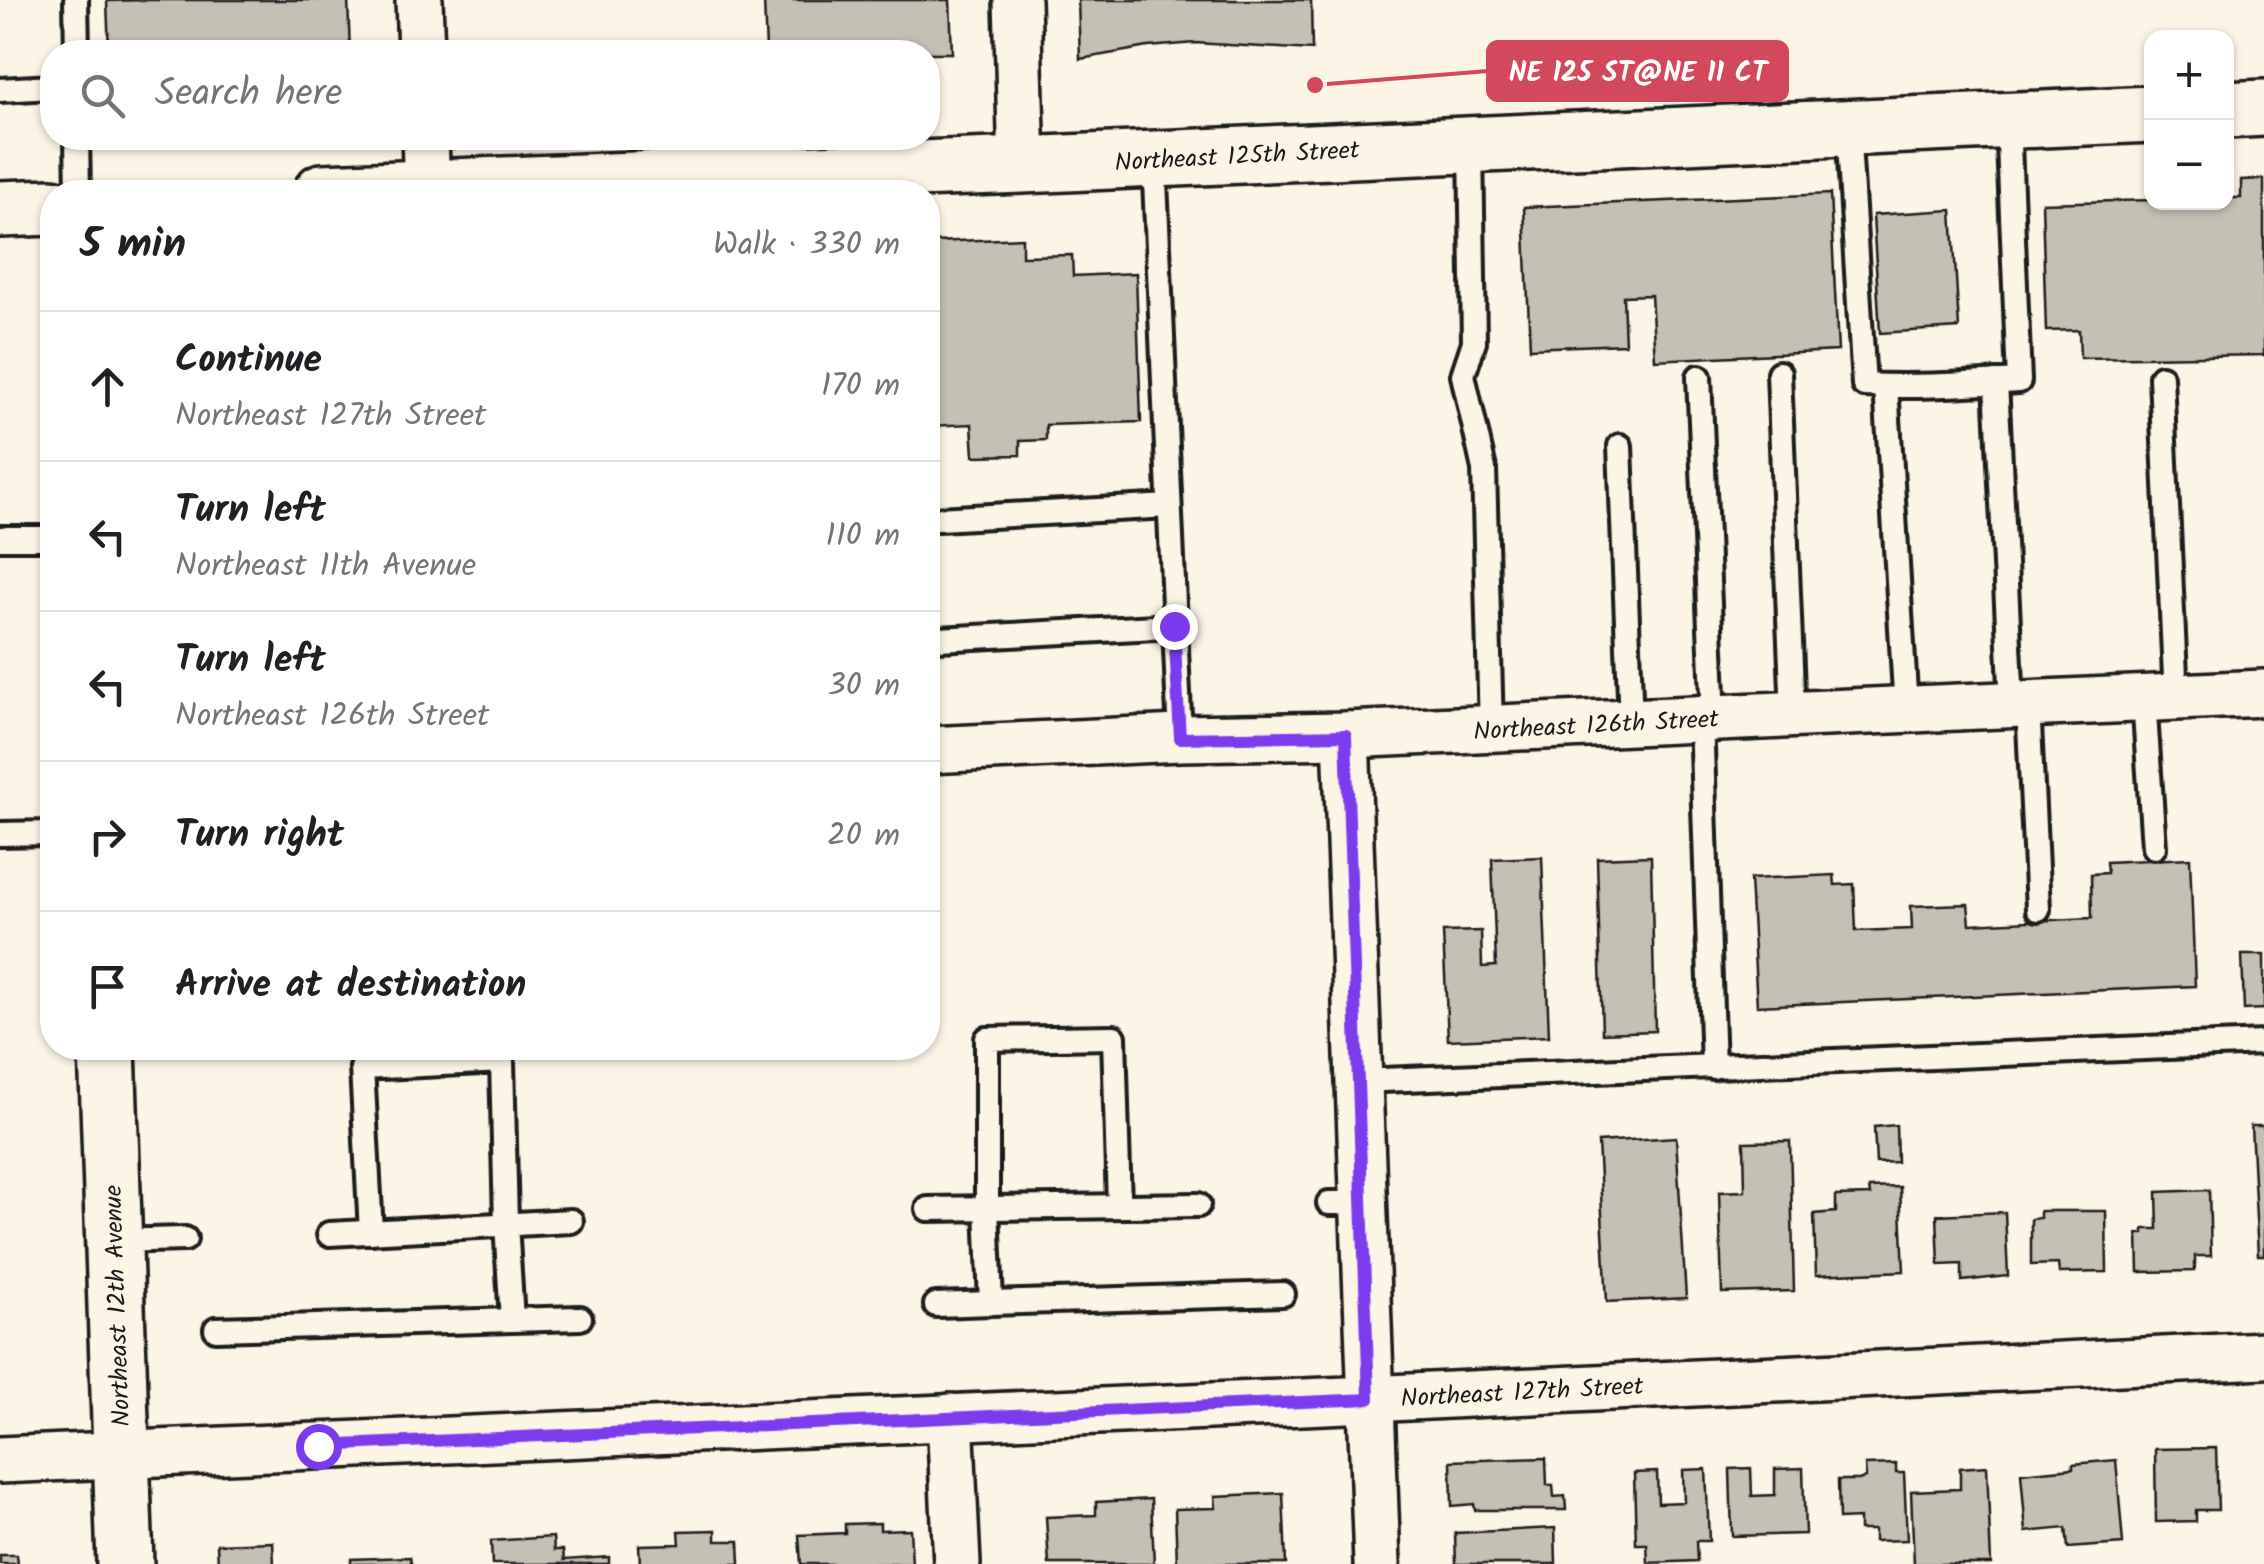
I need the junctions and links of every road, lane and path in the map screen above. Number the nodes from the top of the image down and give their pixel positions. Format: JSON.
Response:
{"nodes":[{"id":1,"x":76,"y":0,"type":"edge"},
{"id":2,"x":419,"y":0,"type":"edge"},
{"id":3,"x":1016,"y":0,"type":"edge"},
{"id":4,"x":77,"y":40,"type":"edge"},
{"id":5,"x":421,"y":40,"type":"edge"},
{"id":6,"x":40,"y":88,"type":"edge"},
{"id":7,"x":0,"y":90,"type":"edge"},
{"id":8,"x":2264,"y":108,"type":"edge"},
{"id":9,"x":2234,"y":110,"type":"edge"},
{"id":10,"x":2144,"y":114,"type":"edge"},
{"id":11,"x":2008,"y":120,"type":"junction"},
{"id":12,"x":1848,"y":128,"type":"junction"},
{"id":13,"x":1471,"y":145,"type":"junction"},
{"id":14,"x":77,"y":150,"type":"edge"},
{"id":15,"x":1154,"y":158,"type":"junction"},
{"id":16,"x":426,"y":162,"type":"edge"},
{"id":17,"x":1022,"y":165,"type":"junction"},
{"id":18,"x":78,"y":180,"type":"edge"},
{"id":19,"x":364,"y":180,"type":"edge"},
{"id":20,"x":783,"y":180,"type":"edge"},
{"id":21,"x":846,"y":180,"type":"edge"},
{"id":22,"x":40,"y":207,"type":"edge"},
{"id":23,"x":0,"y":209,"type":"edge"},
{"id":24,"x":1779,"y":373,"type":"dead end"},
{"id":25,"x":1699,"y":377,"type":"dead end"},
{"id":26,"x":2161,"y":377,"type":"dead end"},
{"id":27,"x":2008,"y":382,"type":"junction"},
{"id":28,"x":1886,"y":386,"type":"junction"},
{"id":29,"x":1620,"y":446,"type":"dead end"},
{"id":30,"x":1168,"y":506,"type":"junction"},
{"id":31,"x":940,"y":519,"type":"edge"},
{"id":32,"x":0,"y":538,"type":"edge"},
{"id":33,"x":40,"y":538,"type":"edge"},
{"id":34,"x":1174,"y":626,"type":"junction"},
{"id":35,"x":940,"y":638,"type":"edge"},
{"id":36,"x":2264,"y":694,"type":"edge"},
{"id":37,"x":2160,"y":698,"type":"junction"},
{"id":38,"x":2020,"y":704,"type":"junction"},
{"id":39,"x":1906,"y":710,"type":"junction"},
{"id":40,"x":1794,"y":715,"type":"junction"},
{"id":41,"x":1707,"y":719,"type":"junction"},
{"id":42,"x":1632,"y":722,"type":"junction"},
{"id":43,"x":1491,"y":729,"type":"junction"},
{"id":44,"x":1346,"y":735,"type":"junction"},
{"id":45,"x":1180,"y":738,"type":"junction"},
{"id":46,"x":940,"y":749,"type":"edge"},
{"id":47,"x":40,"y":833,"type":"edge"},
{"id":48,"x":0,"y":834,"type":"edge"},
{"id":49,"x":2154,"y":847,"type":"dead end"},
{"id":50,"x":2038,"y":909,"type":"dead end"},
{"id":51,"x":2264,"y":1042,"type":"edge"},
{"id":52,"x":107,"y":1060,"type":"edge"},
{"id":53,"x":1713,"y":1067,"type":"junction"},
{"id":54,"x":1358,"y":1081,"type":"junction"},
{"id":55,"x":1119,"y":1206,"type":"junction"},
{"id":56,"x":1198,"y":1206,"type":"dead end"},
{"id":57,"x":987,"y":1208,"type":"junction"},
{"id":58,"x":928,"y":1209,"type":"dead end"},
{"id":59,"x":571,"y":1220,"type":"dead end"},
{"id":60,"x":506,"y":1224,"type":"junction"},
{"id":61,"x":370,"y":1232,"type":"junction"},
{"id":62,"x":329,"y":1234,"type":"dead end"},
{"id":63,"x":186,"y":1239,"type":"dead end"},
{"id":64,"x":113,"y":1241,"type":"junction"},
{"id":65,"x":1283,"y":1294,"type":"dead end"},
{"id":66,"x":991,"y":1303,"type":"junction"},
{"id":67,"x":936,"y":1305,"type":"dead end"},
{"id":68,"x":580,"y":1318,"type":"dead end"},
{"id":69,"x":512,"y":1320,"type":"junction"},
{"id":70,"x":216,"y":1329,"type":"dead end"},
{"id":71,"x":2264,"y":1355,"type":"edge"},
{"id":72,"x":1369,"y":1399,"type":"junction"},
{"id":73,"x":950,"y":1417,"type":"junction"},
{"id":74,"x":121,"y":1455,"type":"junction"},
{"id":75,"x":0,"y":1460,"type":"edge"},
{"id":76,"x":125,"y":1564,"type":"edge"},
{"id":77,"x":957,"y":1564,"type":"edge"},
{"id":78,"x":1377,"y":1564,"type":"edge"}],
"edges":[{"from":1,"to":4,"type":"lane"},
{"from":2,"to":5,"type":"street"},
{"from":3,"to":17,"type":"street"},
{"from":6,"to":7,"type":"lane"},
{"from":8,"to":9,"type":"main road"},
{"from":10,"to":11,"type":"main road","name":"Northeast 125th Street"},
{"from":11,"to":12,"type":"main road","name":"Northeast 125th Street"},
{"from":11,"to":27,"type":"lane"},
{"from":12,"to":13,"type":"main road","name":"Northeast 125th Street"},
{"from":12,"to":28,"type":"lane"},
{"from":13,"to":15,"type":"main road","name":"Northeast 125th Street"},
{"from":13,"to":43,"type":"lane"},
{"from":14,"to":18,"type":"lane"},
{"from":15,"to":17,"type":"main road","name":"Northeast 125th Street"},
{"from":15,"to":30,"type":"lane"},
{"from":16,"to":19,"type":"main road","name":"Northeast 125th Street"},
{"from":16,"to":20,"type":"main road","name":"Northeast 125th Street"},
{"from":17,"to":21,"type":"main road","name":"Northeast 125th Street"},
{"from":22,"to":23,"type":"main road"},
{"from":24,"to":40,"type":"lane"},
{"from":25,"to":41,"type":"lane"},
{"from":26,"to":37,"type":"lane"},
{"from":27,"to":28,"type":"lane"},
{"from":27,"to":38,"type":"lane"},
{"from":28,"to":39,"type":"lane"},
{"from":29,"to":42,"type":"lane"},
{"from":30,"to":31,"type":"lane"},
{"from":30,"to":34,"type":"lane"},
{"from":32,"to":33,"type":"lane"},
{"from":34,"to":35,"type":"lane"},
{"from":34,"to":45,"type":"lane"},
{"from":36,"to":37,"type":"street","name":"Northeast 126th Street"},
{"from":37,"to":38,"type":"street","name":"Northeast 126th Street"},
{"from":37,"to":49,"type":"lane"},
{"from":38,"to":39,"type":"street","name":"Northeast 126th Street"},
{"from":38,"to":50,"type":"lane"},
{"from":39,"to":40,"type":"street","name":"Northeast 126th Street"},
{"from":40,"to":41,"type":"street","name":"Northeast 126th Street"},
{"from":41,"to":42,"type":"street","name":"Northeast 126th Street"},
{"from":41,"to":53,"type":"lane"},
{"from":42,"to":43,"type":"street","name":"Northeast 126th Street"},
{"from":43,"to":44,"type":"street","name":"Northeast 126th Street"},
{"from":44,"to":45,"type":"street","name":"Northeast 126th Street"},
{"from":44,"to":54,"type":"street"},
{"from":45,"to":46,"type":"street","name":"Northeast 126th Street"},
{"from":47,"to":48,"type":"lane"},
{"from":51,"to":53,"type":"lane"},
{"from":52,"to":64,"type":"main road","name":"Northeast 12th Avenue"},
{"from":53,"to":54,"type":"lane"},
{"from":54,"to":72,"type":"street"},
{"from":55,"to":56,"type":"lane"},
{"from":55,"to":57,"type":"lane"},
{"from":55,"to":57,"type":"lane"},
{"from":57,"to":58,"type":"lane"},
{"from":57,"to":66,"type":"lane"},
{"from":59,"to":60,"type":"lane"},
{"from":60,"to":61,"type":"lane"},
{"from":60,"to":61,"type":"lane"},
{"from":60,"to":69,"type":"lane"},
{"from":61,"to":62,"type":"lane"},
{"from":63,"to":64,"type":"lane"},
{"from":64,"to":74,"type":"main road","name":"Northeast 12th Avenue"},
{"from":65,"to":66,"type":"lane"},
{"from":66,"to":67,"type":"lane"},
{"from":68,"to":69,"type":"lane"},
{"from":69,"to":70,"type":"lane"},
{"from":71,"to":72,"type":"street","name":"Northeast 127th Street"},
{"from":72,"to":73,"type":"street","name":"Northeast 127th Street"},
{"from":72,"to":78,"type":"street"},
{"from":73,"to":74,"type":"street","name":"Northeast 127th Street"},
{"from":73,"to":77,"type":"street"},
{"from":74,"to":75,"type":"street","name":"Northeast 127th Street"},
{"from":74,"to":76,"type":"main road","name":"Northeast 12th Avenue"}]}
